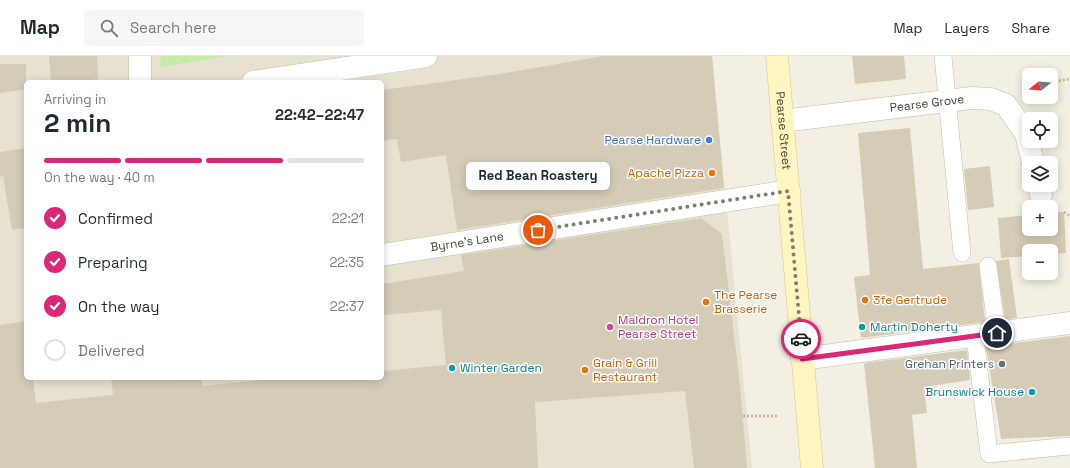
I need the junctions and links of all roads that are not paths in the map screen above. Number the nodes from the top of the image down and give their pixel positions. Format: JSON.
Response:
{"nodes":[{"id":1,"x":140,"y":56,"type":"edge"},
{"id":2,"x":426,"y":56,"type":"edge"},
{"id":3,"x":776,"y":56,"type":"edge"},
{"id":4,"x":943,"y":56,"type":"edge"},
{"id":5,"x":140,"y":80,"type":"edge"},
{"id":6,"x":266,"y":80,"type":"edge"},
{"id":7,"x":947,"y":101,"type":"junction"},
{"id":8,"x":782,"y":121,"type":"junction"},
{"id":9,"x":1031,"y":156,"type":"edge"},
{"id":10,"x":788,"y":191,"type":"junction"},
{"id":11,"x":962,"y":253,"type":"dead end"},
{"id":12,"x":384,"y":254,"type":"edge"},
{"id":13,"x":988,"y":266,"type":"dead end"},
{"id":14,"x":1070,"y":324,"type":"edge"},
{"id":15,"x":997,"y":333,"type":"junction"},
{"id":16,"x":975,"y":336,"type":"junction"},
{"id":17,"x":802,"y":359,"type":"junction"},
{"id":18,"x":1070,"y":446,"type":"edge"},
{"id":19,"x":812,"y":468,"type":"edge"}],
"edges":[{"from":1,"to":5,"type":"street"},
{"from":2,"to":6,"type":"street"},
{"from":3,"to":8,"type":"main road","name":"Pearse Street"},
{"from":4,"to":7,"type":"lane"},
{"from":7,"to":8,"type":"street","name":"Pearse Grove"},
{"from":7,"to":9,"type":"street","name":"Pearse Grove"},
{"from":7,"to":11,"type":"lane"},
{"from":8,"to":10,"type":"main road","name":"Pearse Street"},
{"from":10,"to":12,"type":"street","name":"Byrne's Lane"},
{"from":10,"to":17,"type":"main road","name":"Pearse Street"},
{"from":13,"to":15,"type":"lane"},
{"from":14,"to":15,"type":"street"},
{"from":15,"to":16,"type":"street"},
{"from":16,"to":17,"type":"street"},
{"from":16,"to":18,"type":"lane"},
{"from":17,"to":19,"type":"main road","name":"Pearse Street"}]}
